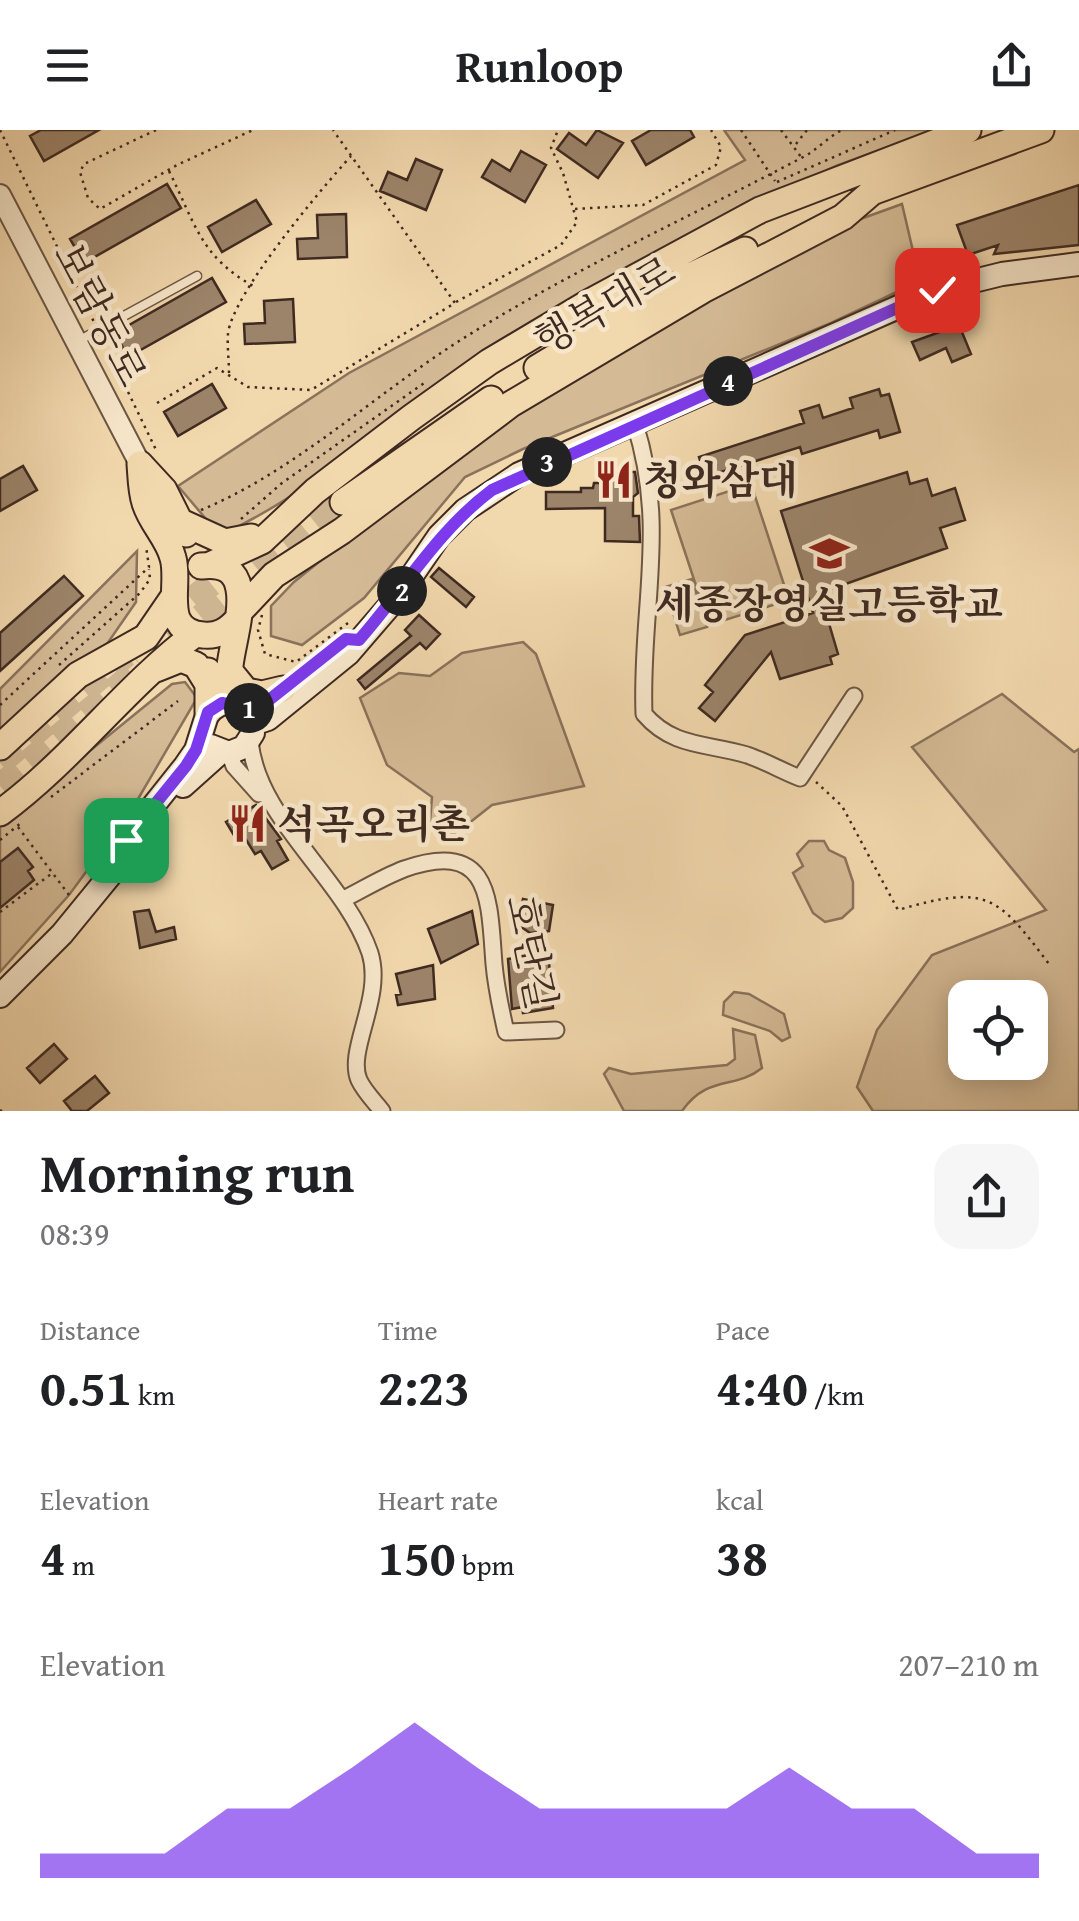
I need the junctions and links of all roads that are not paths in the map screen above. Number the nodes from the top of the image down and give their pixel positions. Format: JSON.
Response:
{"nodes":[{"id":1,"x":968,"y":130,"type":"edge"},
{"id":2,"x":1042,"y":130,"type":"edge"},
{"id":3,"x":867,"y":182,"type":"junction"},
{"id":4,"x":0,"y":195,"type":"edge"},
{"id":5,"x":1079,"y":264,"type":"edge"},
{"id":6,"x":197,"y":276,"type":"dead end"},
{"id":7,"x":76,"y":342,"type":"junction"},
{"id":8,"x":634,"y":424,"type":"junction"},
{"id":9,"x":140,"y":464,"type":"joint"},
{"id":10,"x":325,"y":494,"type":"junction"},
{"id":11,"x":171,"y":525,"type":"junction"},
{"id":12,"x":342,"y":531,"type":"junction"},
{"id":13,"x":210,"y":564,"type":"junction"},
{"id":14,"x":173,"y":593,"type":"junction"},
{"id":15,"x":240,"y":614,"type":"junction"},
{"id":16,"x":195,"y":634,"type":"junction"},
{"id":17,"x":359,"y":640,"type":"junction"},
{"id":18,"x":66,"y":673,"type":"junction"},
{"id":19,"x":144,"y":677,"type":"junction"},
{"id":20,"x":220,"y":678,"type":"junction"},
{"id":21,"x":283,"y":689,"type":"junction"},
{"id":22,"x":854,"y":696,"type":"dead end"},
{"id":23,"x":116,"y":711,"type":"junction"},
{"id":24,"x":205,"y":720,"type":"junction"},
{"id":25,"x":247,"y":723,"type":"junction"},
{"id":26,"x":0,"y":747,"type":"edge"},
{"id":27,"x":225,"y":753,"type":"junction"},
{"id":28,"x":280,"y":815,"type":"junction"},
{"id":29,"x":8,"y":819,"type":"edge"},
{"id":30,"x":124,"y":854,"type":"junction"},
{"id":31,"x":342,"y":900,"type":"junction"},
{"id":32,"x":0,"y":996,"type":"edge"},
{"id":33,"x":556,"y":1030,"type":"dead end"},
{"id":34,"x":382,"y":1111,"type":"edge"}],
"edges":[{"from":1,"to":3,"type":"highway","name":"행복대로"},
{"from":2,"to":3,"type":"highway","name":"행복대로"},
{"from":3,"to":10,"type":"highway"},
{"from":3,"to":12,"type":"highway","name":"행복대로"},
{"from":4,"to":7,"type":"street","name":"보람동로"},
{"from":5,"to":8,"type":"main road"},
{"from":6,"to":7,"type":"lane"},
{"from":7,"to":9,"type":"street","name":"보람동로"},
{"from":8,"to":17,"type":"main road"},
{"from":8,"to":22,"type":"street"},
{"from":9,"to":11,"type":"highway"},
{"from":10,"to":11,"type":"highway"},
{"from":10,"to":12,"type":"highway"},
{"from":10,"to":13,"type":"highway"},
{"from":11,"to":13,"type":"highway"},
{"from":11,"to":14,"type":"highway"},
{"from":11,"to":18,"type":"highway"},
{"from":12,"to":15,"type":"highway","name":"행복대로"},
{"from":13,"to":14,"type":"highway"},
{"from":13,"to":15,"type":"highway"},
{"from":14,"to":16,"type":"highway"},
{"from":14,"to":18,"type":"highway"},
{"from":15,"to":16,"type":"highway"},
{"from":15,"to":20,"type":"highway"},
{"from":16,"to":19,"type":"highway"},
{"from":16,"to":20,"type":"highway"},
{"from":17,"to":21,"type":"main road"},
{"from":17,"to":25,"type":"main road"},
{"from":18,"to":23,"type":"highway"},
{"from":18,"to":26,"type":"highway"},
{"from":19,"to":20,"type":"highway"},
{"from":19,"to":23,"type":"highway"},
{"from":20,"to":21,"type":"highway"},
{"from":20,"to":24,"type":"highway"},
{"from":20,"to":25,"type":"highway"},
{"from":21,"to":25,"type":"main road"},
{"from":23,"to":29,"type":"highway"},
{"from":24,"to":25,"type":"main road"},
{"from":24,"to":27,"type":"main road"},
{"from":24,"to":30,"type":"main road"},
{"from":25,"to":27,"type":"main road"},
{"from":25,"to":28,"type":"street"},
{"from":27,"to":28,"type":"street"},
{"from":27,"to":30,"type":"main road"},
{"from":28,"to":31,"type":"street"},
{"from":30,"to":32,"type":"main road"},
{"from":31,"to":33,"type":"street","name":"호탄길"},
{"from":31,"to":34,"type":"street"}]}
